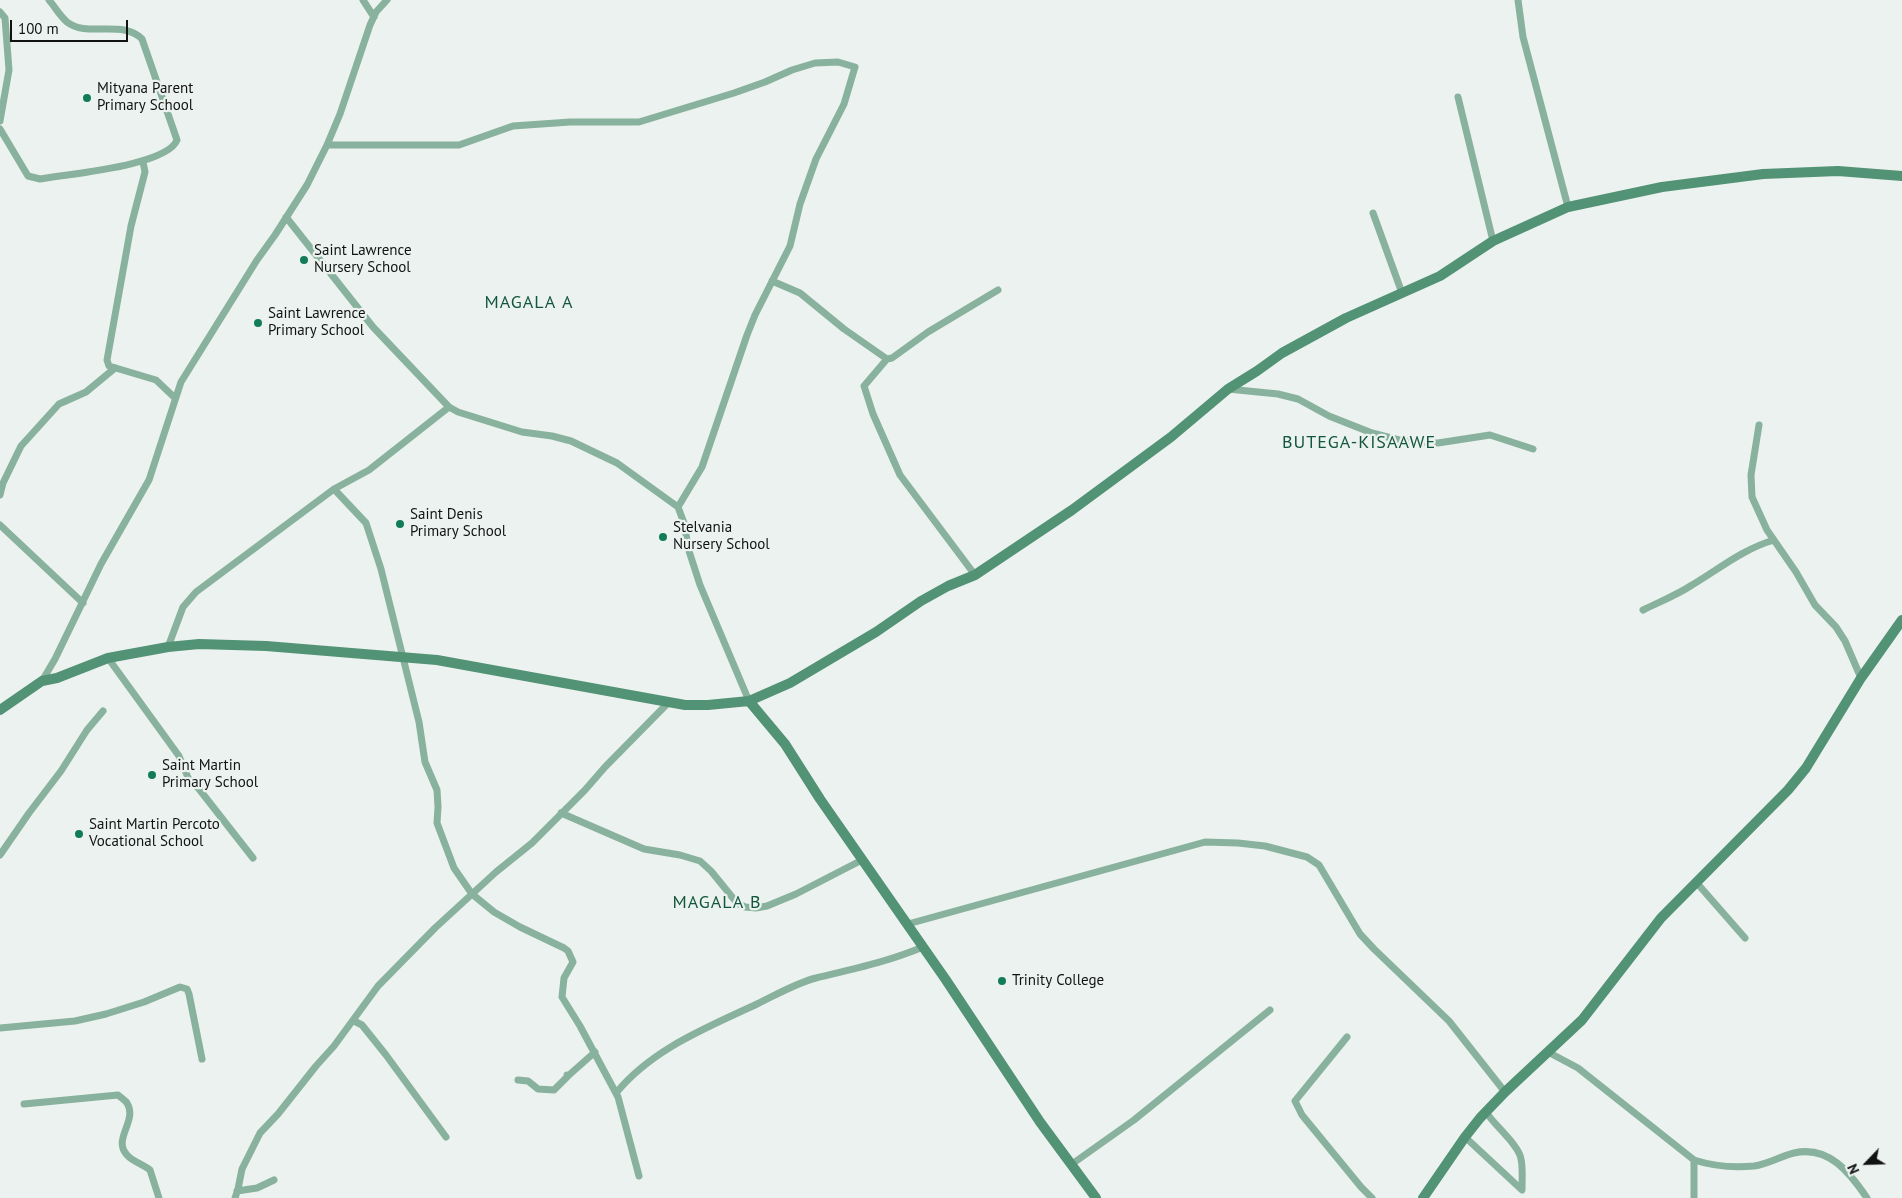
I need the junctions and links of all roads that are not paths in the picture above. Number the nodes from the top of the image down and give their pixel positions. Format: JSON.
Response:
{"nodes":[{"id":1,"x":50,"y":0,"type":"edge"},
{"id":2,"x":363,"y":0,"type":"edge"},
{"id":3,"x":387,"y":0,"type":"edge"},
{"id":4,"x":1518,"y":0,"type":"edge"},
{"id":5,"x":0,"y":12,"type":"edge"},
{"id":6,"x":374,"y":17,"type":"junction"},
{"id":7,"x":1458,"y":97,"type":"dead end"},
{"id":8,"x":0,"y":121,"type":"edge"},
{"id":9,"x":0,"y":129,"type":"edge"},
{"id":10,"x":327,"y":145,"type":"junction"},
{"id":11,"x":143,"y":162,"type":"junction"},
{"id":12,"x":1902,"y":176,"type":"edge"},
{"id":13,"x":1568,"y":207,"type":"junction"},
{"id":14,"x":1373,"y":213,"type":"dead end"},
{"id":15,"x":286,"y":216,"type":"junction"},
{"id":16,"x":1493,"y":242,"type":"junction"},
{"id":17,"x":772,"y":281,"type":"junction"},
{"id":18,"x":998,"y":290,"type":"dead end"},
{"id":19,"x":1402,"y":293,"type":"junction"},
{"id":20,"x":887,"y":359,"type":"junction"},
{"id":21,"x":115,"y":368,"type":"junction"},
{"id":22,"x":1228,"y":389,"type":"junction"},
{"id":23,"x":175,"y":398,"type":"junction"},
{"id":24,"x":449,"y":407,"type":"junction"},
{"id":25,"x":1759,"y":425,"type":"dead end"},
{"id":26,"x":1533,"y":449,"type":"dead end"},
{"id":27,"x":334,"y":489,"type":"junction"},
{"id":28,"x":0,"y":495,"type":"edge"},
{"id":29,"x":678,"y":508,"type":"junction"},
{"id":30,"x":0,"y":525,"type":"edge"},
{"id":31,"x":1774,"y":540,"type":"junction"},
{"id":32,"x":975,"y":575,"type":"junction"},
{"id":33,"x":83,"y":603,"type":"junction"},
{"id":34,"x":1643,"y":610,"type":"dead end"},
{"id":35,"x":1902,"y":620,"type":"edge"},
{"id":36,"x":168,"y":647,"type":"junction"},
{"id":37,"x":402,"y":656,"type":"junction"},
{"id":38,"x":108,"y":658,"type":"junction"},
{"id":39,"x":1861,"y":678,"type":"junction"},
{"id":40,"x":42,"y":681,"type":"junction"},
{"id":41,"x":749,"y":701,"type":"junction"},
{"id":42,"x":669,"y":702,"type":"junction"},
{"id":43,"x":0,"y":710,"type":"edge"},
{"id":44,"x":103,"y":711,"type":"dead end"},
{"id":45,"x":561,"y":813,"type":"junction"},
{"id":46,"x":0,"y":855,"type":"edge"},
{"id":47,"x":253,"y":858,"type":"dead end"},
{"id":48,"x":862,"y":860,"type":"junction"},
{"id":49,"x":1696,"y":882,"type":"junction"},
{"id":50,"x":472,"y":894,"type":"junction"},
{"id":51,"x":908,"y":924,"type":"junction"},
{"id":52,"x":1745,"y":938,"type":"dead end"},
{"id":53,"x":923,"y":947,"type":"junction"},
{"id":54,"x":1270,"y":1010,"type":"dead end"},
{"id":55,"x":354,"y":1021,"type":"junction"},
{"id":56,"x":0,"y":1028,"type":"edge"},
{"id":57,"x":1347,"y":1037,"type":"dead end"},
{"id":58,"x":595,"y":1052,"type":"junction"},
{"id":59,"x":1548,"y":1052,"type":"junction"},
{"id":60,"x":202,"y":1059,"type":"dead end"},
{"id":61,"x":518,"y":1080,"type":"dead end"},
{"id":62,"x":1505,"y":1092,"type":"junction"},
{"id":63,"x":616,"y":1093,"type":"junction"},
{"id":64,"x":24,"y":1104,"type":"dead end"},
{"id":65,"x":1486,"y":1112,"type":"junction"},
{"id":66,"x":1465,"y":1136,"type":"junction"},
{"id":67,"x":446,"y":1137,"type":"dead end"},
{"id":68,"x":1694,"y":1160,"type":"junction"},
{"id":69,"x":1072,"y":1164,"type":"junction"},
{"id":70,"x":639,"y":1176,"type":"dead end"},
{"id":71,"x":274,"y":1180,"type":"dead end"},
{"id":72,"x":236,"y":1195,"type":"edge"},
{"id":73,"x":159,"y":1198,"type":"edge"},
{"id":74,"x":1096,"y":1198,"type":"edge"},
{"id":75,"x":1372,"y":1198,"type":"edge"},
{"id":76,"x":1423,"y":1198,"type":"edge"},
{"id":77,"x":1694,"y":1198,"type":"edge"},
{"id":78,"x":1867,"y":1198,"type":"edge"}],
"edges":[{"from":1,"to":11,"type":"street"},
{"from":2,"to":6,"type":"street"},
{"from":3,"to":6,"type":"street"},
{"from":4,"to":13,"type":"street"},
{"from":5,"to":8,"type":"street"},
{"from":6,"to":10,"type":"street"},
{"from":7,"to":16,"type":"street"},
{"from":9,"to":11,"type":"street"},
{"from":10,"to":15,"type":"street"},
{"from":10,"to":17,"type":"street"},
{"from":11,"to":21,"type":"street"},
{"from":12,"to":13,"type":"street"},
{"from":13,"to":16,"type":"street"},
{"from":14,"to":19,"type":"street"},
{"from":15,"to":23,"type":"street"},
{"from":15,"to":24,"type":"street"},
{"from":16,"to":19,"type":"street"},
{"from":17,"to":20,"type":"street"},
{"from":17,"to":29,"type":"street"},
{"from":18,"to":20,"type":"street"},
{"from":19,"to":22,"type":"street"},
{"from":20,"to":32,"type":"street"},
{"from":21,"to":23,"type":"street"},
{"from":21,"to":28,"type":"street"},
{"from":22,"to":26,"type":"street"},
{"from":22,"to":32,"type":"street"},
{"from":23,"to":33,"type":"street"},
{"from":24,"to":27,"type":"street"},
{"from":24,"to":29,"type":"street"},
{"from":25,"to":31,"type":"street"},
{"from":27,"to":36,"type":"street"},
{"from":27,"to":37,"type":"street"},
{"from":29,"to":41,"type":"street"},
{"from":30,"to":33,"type":"street"},
{"from":31,"to":34,"type":"street"},
{"from":31,"to":39,"type":"street"},
{"from":32,"to":41,"type":"street"},
{"from":33,"to":40,"type":"street"},
{"from":35,"to":39,"type":"street"},
{"from":36,"to":37,"type":"street"},
{"from":36,"to":38,"type":"street"},
{"from":37,"to":42,"type":"street"},
{"from":37,"to":50,"type":"street"},
{"from":38,"to":40,"type":"street"},
{"from":38,"to":47,"type":"street"},
{"from":39,"to":49,"type":"street"},
{"from":40,"to":43,"type":"street"},
{"from":41,"to":42,"type":"street"},
{"from":41,"to":48,"type":"street"},
{"from":42,"to":45,"type":"street"},
{"from":44,"to":46,"type":"street"},
{"from":45,"to":48,"type":"street"},
{"from":45,"to":50,"type":"street"},
{"from":48,"to":51,"type":"street"},
{"from":49,"to":52,"type":"street"},
{"from":49,"to":59,"type":"street"},
{"from":50,"to":55,"type":"street"},
{"from":50,"to":58,"type":"street"},
{"from":51,"to":53,"type":"street"},
{"from":51,"to":62,"type":"street"},
{"from":53,"to":63,"type":"street"},
{"from":53,"to":69,"type":"street"},
{"from":54,"to":69,"type":"street"},
{"from":55,"to":67,"type":"street"},
{"from":55,"to":72,"type":"street"},
{"from":56,"to":60,"type":"street"},
{"from":57,"to":75,"type":"street"},
{"from":58,"to":61,"type":"street"},
{"from":58,"to":63,"type":"street"},
{"from":59,"to":62,"type":"street"},
{"from":59,"to":68,"type":"street"},
{"from":62,"to":65,"type":"street"},
{"from":63,"to":70,"type":"street"},
{"from":64,"to":73,"type":"street"},
{"from":65,"to":66,"type":"street"},
{"from":65,"to":66,"type":"street"},
{"from":66,"to":76,"type":"street"},
{"from":68,"to":77,"type":"street"},
{"from":68,"to":78,"type":"street"},
{"from":69,"to":74,"type":"street"},
{"from":71,"to":72,"type":"street"}]}
